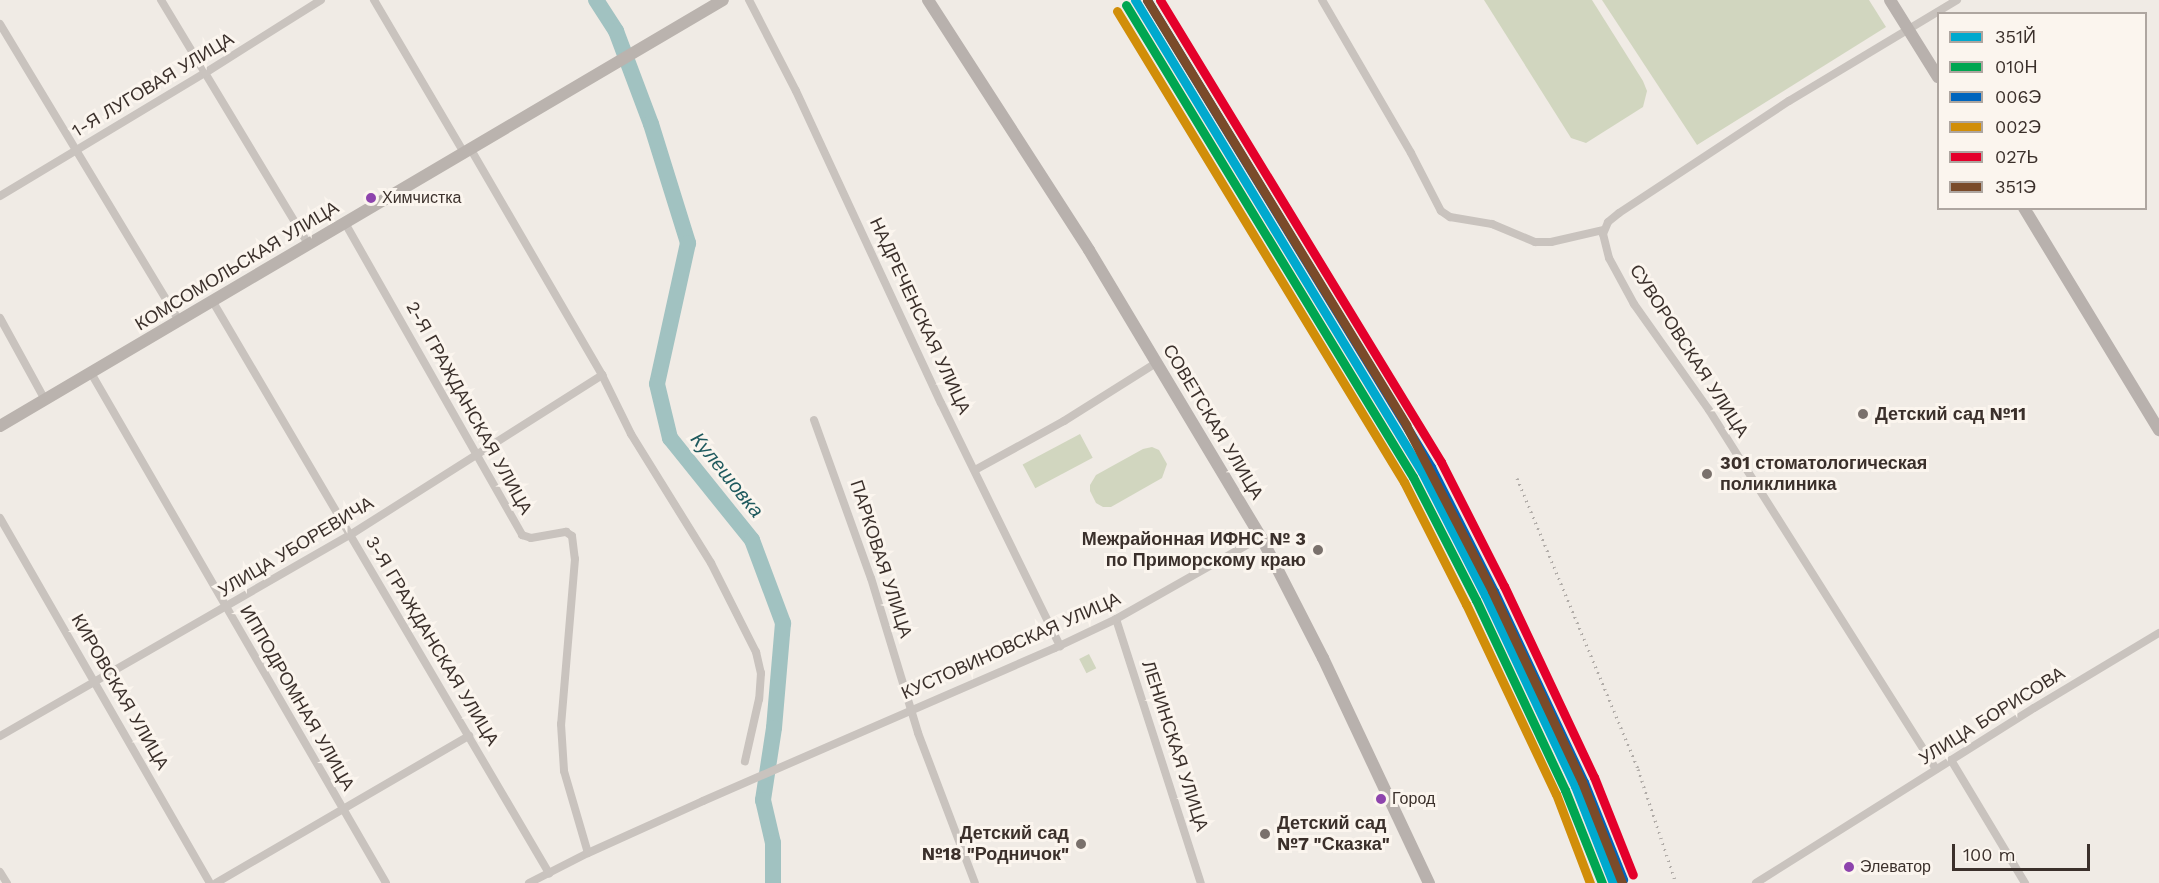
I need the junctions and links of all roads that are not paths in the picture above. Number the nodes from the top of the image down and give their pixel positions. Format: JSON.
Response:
{"nodes":[{"id":1,"x":161,"y":0,"type":"edge"},
{"id":2,"x":321,"y":0,"type":"edge"},
{"id":3,"x":374,"y":0,"type":"edge"},
{"id":4,"x":723,"y":0,"type":"edge"},
{"id":5,"x":749,"y":0,"type":"edge"},
{"id":6,"x":928,"y":0,"type":"edge"},
{"id":7,"x":1322,"y":0,"type":"edge"},
{"id":8,"x":1890,"y":0,"type":"edge"},
{"id":9,"x":1957,"y":0,"type":"edge"},
{"id":10,"x":1937,"y":12,"type":"edge"},
{"id":11,"x":1938,"y":12,"type":"edge"},
{"id":12,"x":0,"y":24,"type":"edge"},
{"id":13,"x":1909,"y":30,"type":"junction"},
{"id":14,"x":205,"y":73,"type":"junction"},
{"id":15,"x":1937,"y":75,"type":"edge"},
{"id":16,"x":467,"y":149,"type":"junction"},
{"id":17,"x":76,"y":151,"type":"junction"},
{"id":18,"x":0,"y":196,"type":"edge"},
{"id":19,"x":2025,"y":210,"type":"edge"},
{"id":20,"x":345,"y":223,"type":"junction"},
{"id":21,"x":1604,"y":230,"type":"junction"},
{"id":22,"x":308,"y":244,"type":"junction"},
{"id":23,"x":213,"y":302,"type":"junction"},
{"id":24,"x":0,"y":318,"type":"edge"},
{"id":25,"x":179,"y":321,"type":"junction"},
{"id":26,"x":1156,"y":363,"type":"junction"},
{"id":27,"x":91,"y":373,"type":"junction"},
{"id":28,"x":602,"y":375,"type":"junction"},
{"id":29,"x":45,"y":400,"type":"junction"},
{"id":30,"x":814,"y":420,"type":"dead end"},
{"id":31,"x":0,"y":426,"type":"edge"},
{"id":32,"x":2159,"y":430,"type":"edge"},
{"id":33,"x":477,"y":456,"type":"junction"},
{"id":34,"x":975,"y":470,"type":"junction"},
{"id":35,"x":0,"y":518,"type":"edge"},
{"id":36,"x":350,"y":535,"type":"junction"},
{"id":37,"x":1261,"y":537,"type":"junction"},
{"id":38,"x":226,"y":608,"type":"junction"},
{"id":39,"x":1116,"y":619,"type":"junction"},
{"id":40,"x":2159,"y":633,"type":"edge"},
{"id":41,"x":1060,"y":646,"type":"junction"},
{"id":42,"x":96,"y":683,"type":"junction"},
{"id":43,"x":911,"y":709,"type":"junction"},
{"id":44,"x":0,"y":736,"type":"edge"},
{"id":45,"x":469,"y":736,"type":"junction"},
{"id":46,"x":1951,"y":760,"type":"junction"},
{"id":47,"x":745,"y":761,"type":"dead end"},
{"id":48,"x":1936,"y":769,"type":"junction"},
{"id":49,"x":342,"y":809,"type":"junction"},
{"id":50,"x":588,"y":852,"type":"junction"},
{"id":51,"x":0,"y":872,"type":"edge"},
{"id":52,"x":549,"y":873,"type":"junction"},
{"id":53,"x":7,"y":883,"type":"edge"},
{"id":54,"x":210,"y":883,"type":"edge"},
{"id":55,"x":216,"y":883,"type":"edge"},
{"id":56,"x":386,"y":883,"type":"edge"},
{"id":57,"x":529,"y":883,"type":"edge"},
{"id":58,"x":975,"y":883,"type":"edge"},
{"id":59,"x":1202,"y":883,"type":"edge"},
{"id":60,"x":1429,"y":883,"type":"edge"},
{"id":61,"x":1756,"y":883,"type":"edge"},
{"id":62,"x":2025,"y":883,"type":"edge"}],
"edges":[{"from":1,"to":14,"type":"street"},
{"from":2,"to":14,"type":"street","name":"1-Я ЛУГОВАЯ УЛИЦА"},
{"from":3,"to":16,"type":"street"},
{"from":4,"to":16,"type":"main road","name":"КОМСОМОЛЬСКАЯ УЛИЦА"},
{"from":5,"to":34,"type":"street","name":"НАДРЕЧЕНСКАЯ УЛИЦА"},
{"from":6,"to":26,"type":"main road","name":"СОВЕТСКАЯ УЛИЦА"},
{"from":7,"to":21,"type":"street"},
{"from":8,"to":13,"type":"main road"},
{"from":9,"to":11,"type":"street"},
{"from":10,"to":13,"type":"street"},
{"from":12,"to":17,"type":"street"},
{"from":13,"to":15,"type":"main road"},
{"from":13,"to":21,"type":"street"},
{"from":14,"to":17,"type":"street","name":"1-Я ЛУГОВАЯ УЛИЦА"},
{"from":14,"to":22,"type":"street"},
{"from":16,"to":20,"type":"main road","name":"КОМСОМОЛЬСКАЯ УЛИЦА"},
{"from":16,"to":28,"type":"street"},
{"from":17,"to":18,"type":"street","name":"1-Я ЛУГОВАЯ УЛИЦА"},
{"from":17,"to":25,"type":"street"},
{"from":19,"to":32,"type":"main road"},
{"from":20,"to":22,"type":"main road","name":"КОМСОМОЛЬСКАЯ УЛИЦА"},
{"from":20,"to":33,"type":"street","name":"2-Я ГРАЖДАНСКАЯ УЛИЦА"},
{"from":21,"to":48,"type":"street","name":"СУВОРОВСКАЯ УЛИЦА"},
{"from":22,"to":23,"type":"main road","name":"КОМСОМОЛЬСКАЯ УЛИЦА"},
{"from":23,"to":25,"type":"main road","name":"КОМСОМОЛЬСКАЯ УЛИЦА"},
{"from":23,"to":36,"type":"street","name":"3-Я ГРАЖДАНСКАЯ УЛИЦА"},
{"from":24,"to":29,"type":"street"},
{"from":25,"to":27,"type":"main road","name":"КОМСОМОЛЬСКАЯ УЛИЦА"},
{"from":26,"to":34,"type":"street"},
{"from":26,"to":37,"type":"main road","name":"СОВЕТСКАЯ УЛИЦА"},
{"from":27,"to":29,"type":"main road","name":"КОМСОМОЛЬСКАЯ УЛИЦА"},
{"from":27,"to":38,"type":"street","name":"ИППОДРОМНАЯ УЛИЦА"},
{"from":28,"to":33,"type":"street","name":"УЛИЦА УБОРЕВИЧА"},
{"from":28,"to":47,"type":"street"},
{"from":29,"to":31,"type":"main road","name":"КОМСОМОЛЬСКАЯ УЛИЦА"},
{"from":30,"to":43,"type":"street","name":"ПАРКОВАЯ УЛИЦА"},
{"from":33,"to":36,"type":"street","name":"УЛИЦА УБОРЕВИЧА"},
{"from":33,"to":50,"type":"street","name":"2-Я ГРАЖДАНСКАЯ УЛИЦА"},
{"from":34,"to":41,"type":"street","name":"НАДРЕЧЕНСКАЯ УЛИЦА"},
{"from":35,"to":42,"type":"street","name":"КИРОВСКАЯ УЛИЦА"},
{"from":36,"to":38,"type":"street","name":"УЛИЦА УБОРЕВИЧА"},
{"from":36,"to":45,"type":"street","name":"3-Я ГРАЖДАНСКАЯ УЛИЦА"},
{"from":37,"to":39,"type":"street","name":"КУСТОВИНОВСКАЯ УЛИЦА"},
{"from":37,"to":60,"type":"main road","name":"СОВЕТСКАЯ УЛИЦА"},
{"from":38,"to":42,"type":"street","name":"УЛИЦА УБОРЕВИЧА"},
{"from":38,"to":49,"type":"street","name":"ИППОДРОМНАЯ УЛИЦА"},
{"from":39,"to":41,"type":"street","name":"КУСТОВИНОВСКАЯ УЛИЦА"},
{"from":39,"to":59,"type":"street","name":"ЛЕНИНСКАЯ УЛИЦА"},
{"from":40,"to":46,"type":"street","name":"УЛИЦА БОРИСОВА"},
{"from":41,"to":43,"type":"street","name":"КУСТОВИНОВСКАЯ УЛИЦА"},
{"from":42,"to":44,"type":"street","name":"УЛИЦА УБОРЕВИЧА"},
{"from":42,"to":54,"type":"street","name":"КИРОВСКАЯ УЛИЦА"},
{"from":43,"to":50,"type":"street","name":"КУСТОВИНОВСКАЯ УЛИЦА"},
{"from":43,"to":58,"type":"street","name":"ПАРКОВАЯ УЛИЦА"},
{"from":45,"to":49,"type":"street"},
{"from":45,"to":52,"type":"street","name":"3-Я ГРАЖДАНСКАЯ УЛИЦА"},
{"from":46,"to":48,"type":"street","name":"УЛИЦА БОРИСОВА"},
{"from":46,"to":62,"type":"street"},
{"from":48,"to":61,"type":"street","name":"УЛИЦА БОРИСОВА"},
{"from":49,"to":55,"type":"street"},
{"from":49,"to":56,"type":"street","name":"ИППОДРОМНАЯ УЛИЦА"},
{"from":50,"to":52,"type":"street"},
{"from":51,"to":53,"type":"street"},
{"from":52,"to":57,"type":"street"}]}
